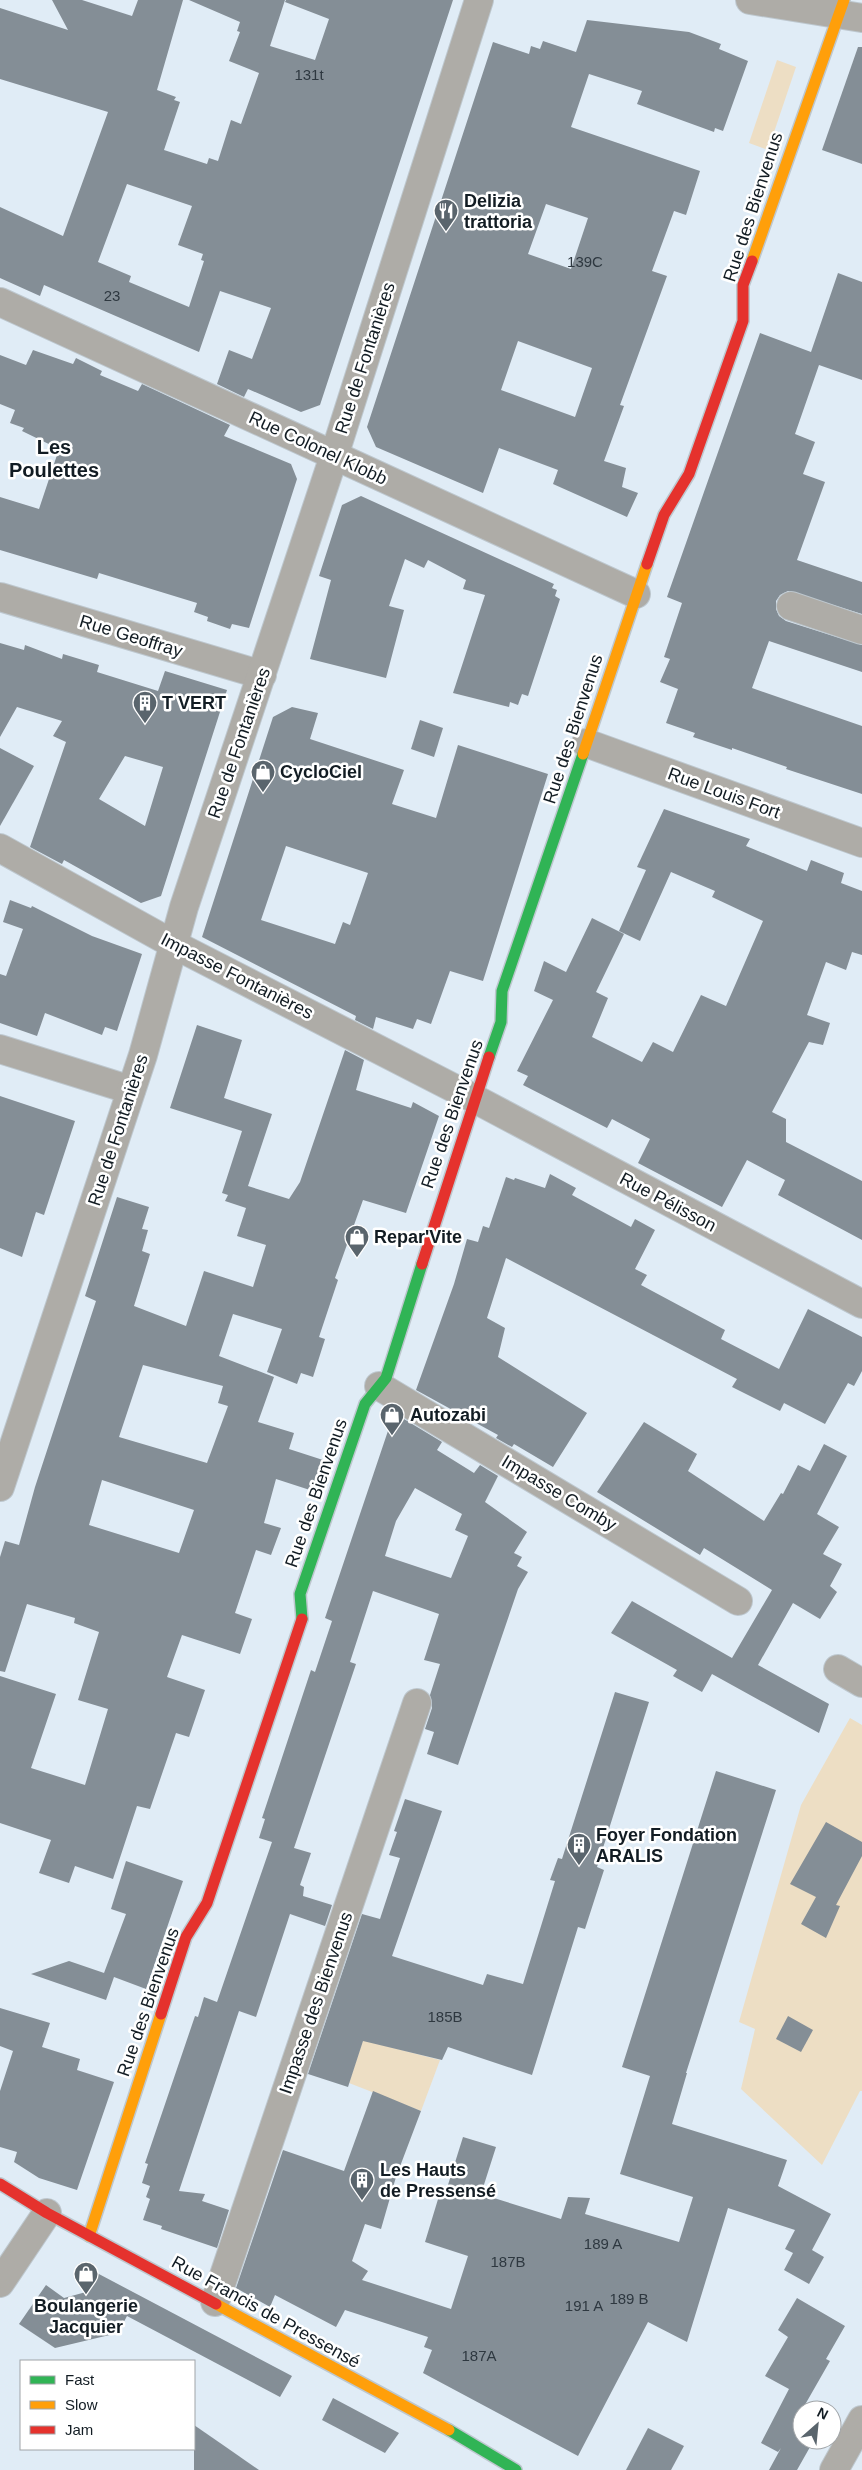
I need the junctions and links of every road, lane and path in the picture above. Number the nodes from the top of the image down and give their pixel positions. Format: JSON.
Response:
{"nodes":[{"id":1,"x":479,"y":0,"type":"edge"},
{"id":2,"x":750,"y":0,"type":"edge"},
{"id":3,"x":848,"y":11,"type":"edge"},
{"id":4,"x":0,"y":302,"type":"edge"},
{"id":5,"x":334,"y":456,"type":"junction"},
{"id":6,"x":636,"y":594,"type":"junction"},
{"id":7,"x":0,"y":597,"type":"edge"},
{"id":8,"x":791,"y":606,"type":"dead end"},
{"id":9,"x":862,"y":630,"type":"edge"},
{"id":10,"x":262,"y":675,"type":"junction"},
{"id":11,"x":586,"y":743,"type":"junction"},
{"id":12,"x":862,"y":843,"type":"edge"},
{"id":13,"x":0,"y":848,"type":"edge"},
{"id":14,"x":173,"y":944,"type":"junction"},
{"id":15,"x":0,"y":1049,"type":"edge"},
{"id":16,"x":131,"y":1090,"type":"junction"},
{"id":17,"x":475,"y":1099,"type":"junction"},
{"id":18,"x":862,"y":1304,"type":"edge"},
{"id":19,"x":379,"y":1386,"type":"junction"},
{"id":20,"x":0,"y":1487,"type":"edge"},
{"id":21,"x":738,"y":1601,"type":"dead end"},
{"id":22,"x":838,"y":1669,"type":"dead end"},
{"id":23,"x":862,"y":1684,"type":"edge"},
{"id":24,"x":417,"y":1703,"type":"dead end"},
{"id":25,"x":0,"y":2184,"type":"edge"},
{"id":26,"x":47,"y":2213,"type":"junction"},
{"id":27,"x":90,"y":2236,"type":"junction"},
{"id":28,"x":0,"y":2283,"type":"edge"},
{"id":29,"x":215,"y":2302,"type":"junction"},
{"id":30,"x":862,"y":2420,"type":"edge"},
{"id":31,"x":516,"y":2470,"type":"edge"},
{"id":32,"x":834,"y":2470,"type":"edge"}],
"edges":[{"from":1,"to":5,"type":"street","name":"Rue de Fontanières"},
{"from":2,"to":3,"type":"street"},
{"from":3,"to":6,"type":"street","name":"Rue des Bienvenus"},
{"from":4,"to":5,"type":"street","name":"Rue Colonel Klobb"},
{"from":5,"to":6,"type":"street","name":"Rue Colonel Klobb"},
{"from":5,"to":10,"type":"street","name":"Rue de Fontanières"},
{"from":6,"to":11,"type":"street","name":"Rue des Bienvenus"},
{"from":7,"to":10,"type":"street","name":"Rue Geoffray"},
{"from":8,"to":9,"type":"street"},
{"from":10,"to":14,"type":"street","name":"Rue de Fontanières"},
{"from":11,"to":12,"type":"street","name":"Rue Louis Fort"},
{"from":11,"to":17,"type":"street","name":"Rue des Bienvenus"},
{"from":13,"to":14,"type":"street","name":"Impasse Fontanières"},
{"from":14,"to":16,"type":"street","name":"Rue de Fontanières"},
{"from":14,"to":17,"type":"street","name":"Impasse Fontanières"},
{"from":15,"to":16,"type":"street"},
{"from":16,"to":20,"type":"street","name":"Rue de Fontanières"},
{"from":17,"to":18,"type":"street","name":"Rue Pélisson"},
{"from":17,"to":19,"type":"street","name":"Rue des Bienvenus"},
{"from":19,"to":21,"type":"street","name":"Impasse Comby"},
{"from":19,"to":27,"type":"street","name":"Rue des Bienvenus"},
{"from":22,"to":23,"type":"street"},
{"from":24,"to":29,"type":"street","name":"Impasse des Bienvenus"},
{"from":25,"to":26,"type":"street","name":"Rue Francis de Pressensé"},
{"from":26,"to":27,"type":"street","name":"Rue Francis de Pressensé"},
{"from":26,"to":28,"type":"street"},
{"from":27,"to":29,"type":"street","name":"Rue Francis de Pressensé"},
{"from":29,"to":31,"type":"street","name":"Rue Francis de Pressensé"},
{"from":30,"to":32,"type":"street"}]}
